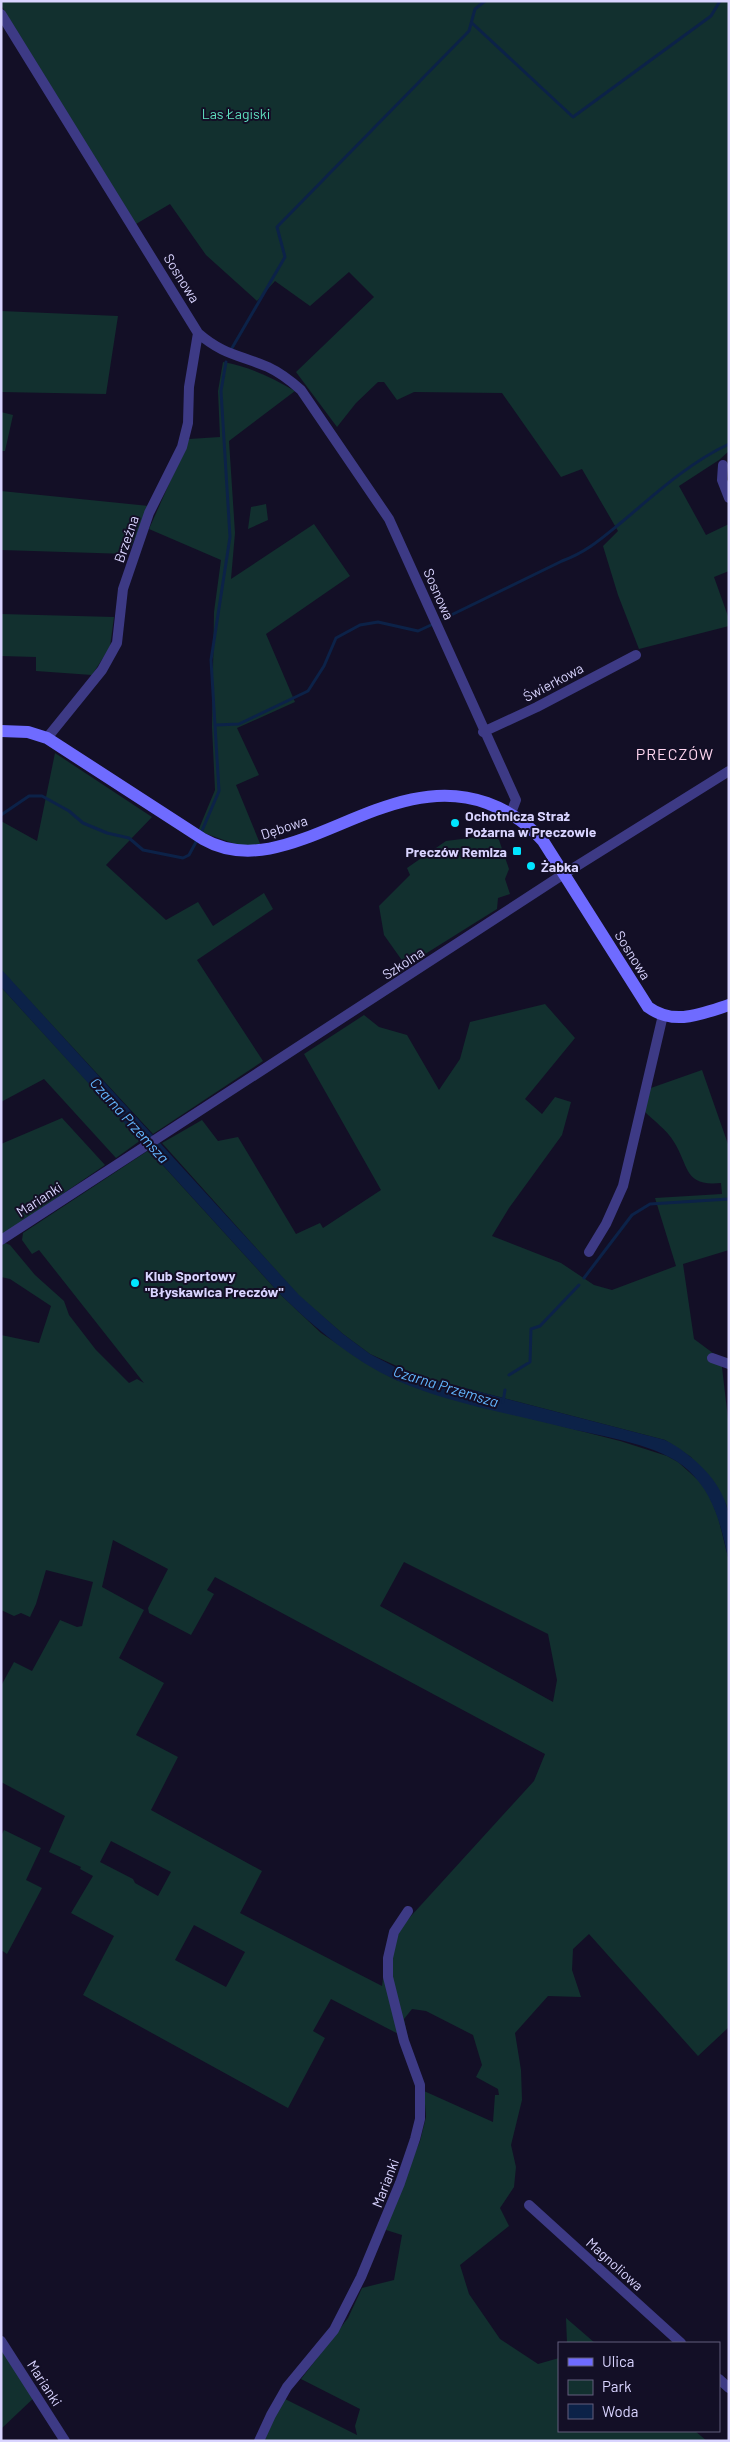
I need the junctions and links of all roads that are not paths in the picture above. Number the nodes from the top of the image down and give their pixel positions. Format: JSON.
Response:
{"nodes":[{"id":1,"x":1,"y":14,"type":"edge"},
{"id":2,"x":198,"y":333,"type":"junction"},
{"id":3,"x":723,"y":465,"type":"dead end"},
{"id":4,"x":729,"y":498,"type":"edge"},
{"id":5,"x":636,"y":654,"type":"dead end"},
{"id":6,"x":1,"y":731,"type":"edge"},
{"id":7,"x":483,"y":732,"type":"junction"},
{"id":8,"x":46,"y":738,"type":"junction"},
{"id":9,"x":729,"y":771,"type":"edge"},
{"id":10,"x":511,"y":813,"type":"junction"},
{"id":11,"x":564,"y":874,"type":"junction"},
{"id":12,"x":729,"y":1005,"type":"edge"},
{"id":13,"x":662,"y":1015,"type":"junction"},
{"id":14,"x":93,"y":1180,"type":"joint"},
{"id":15,"x":1,"y":1240,"type":"edge"},
{"id":16,"x":588,"y":1252,"type":"dead end"},
{"id":17,"x":712,"y":1358,"type":"dead end"},
{"id":18,"x":729,"y":1364,"type":"edge"},
{"id":19,"x":408,"y":1911,"type":"dead end"},
{"id":20,"x":530,"y":2205,"type":"dead end"},
{"id":21,"x":1,"y":2341,"type":"edge"},
{"id":22,"x":680,"y":2342,"type":"edge"},
{"id":23,"x":65,"y":2441,"type":"edge"},
{"id":24,"x":259,"y":2441,"type":"edge"}],
"edges":[{"from":1,"to":2,"type":"street","name":"Sosnowa"},
{"from":2,"to":7,"type":"street","name":"Sosnowa"},
{"from":2,"to":8,"type":"street","name":"Brzeźna"},
{"from":3,"to":4,"type":"street"},
{"from":5,"to":7,"type":"street","name":"Świerkowa"},
{"from":6,"to":8,"type":"street","name":"Dębowa"},
{"from":7,"to":10,"type":"street","name":"Sosnowa"},
{"from":8,"to":10,"type":"street","name":"Dębowa"},
{"from":9,"to":11,"type":"street","name":"Szkolna"},
{"from":10,"to":11,"type":"street","name":"Sosnowa"},
{"from":11,"to":13,"type":"street","name":"Sosnowa"},
{"from":11,"to":14,"type":"street","name":"Szkolna"},
{"from":12,"to":13,"type":"street"},
{"from":13,"to":16,"type":"street"},
{"from":14,"to":15,"type":"street","name":"Marianki"},
{"from":17,"to":18,"type":"street"},
{"from":19,"to":24,"type":"street","name":"Marianki"},
{"from":20,"to":22,"type":"street","name":"Magnoliowa"},
{"from":21,"to":23,"type":"street","name":"Marianki"}]}
